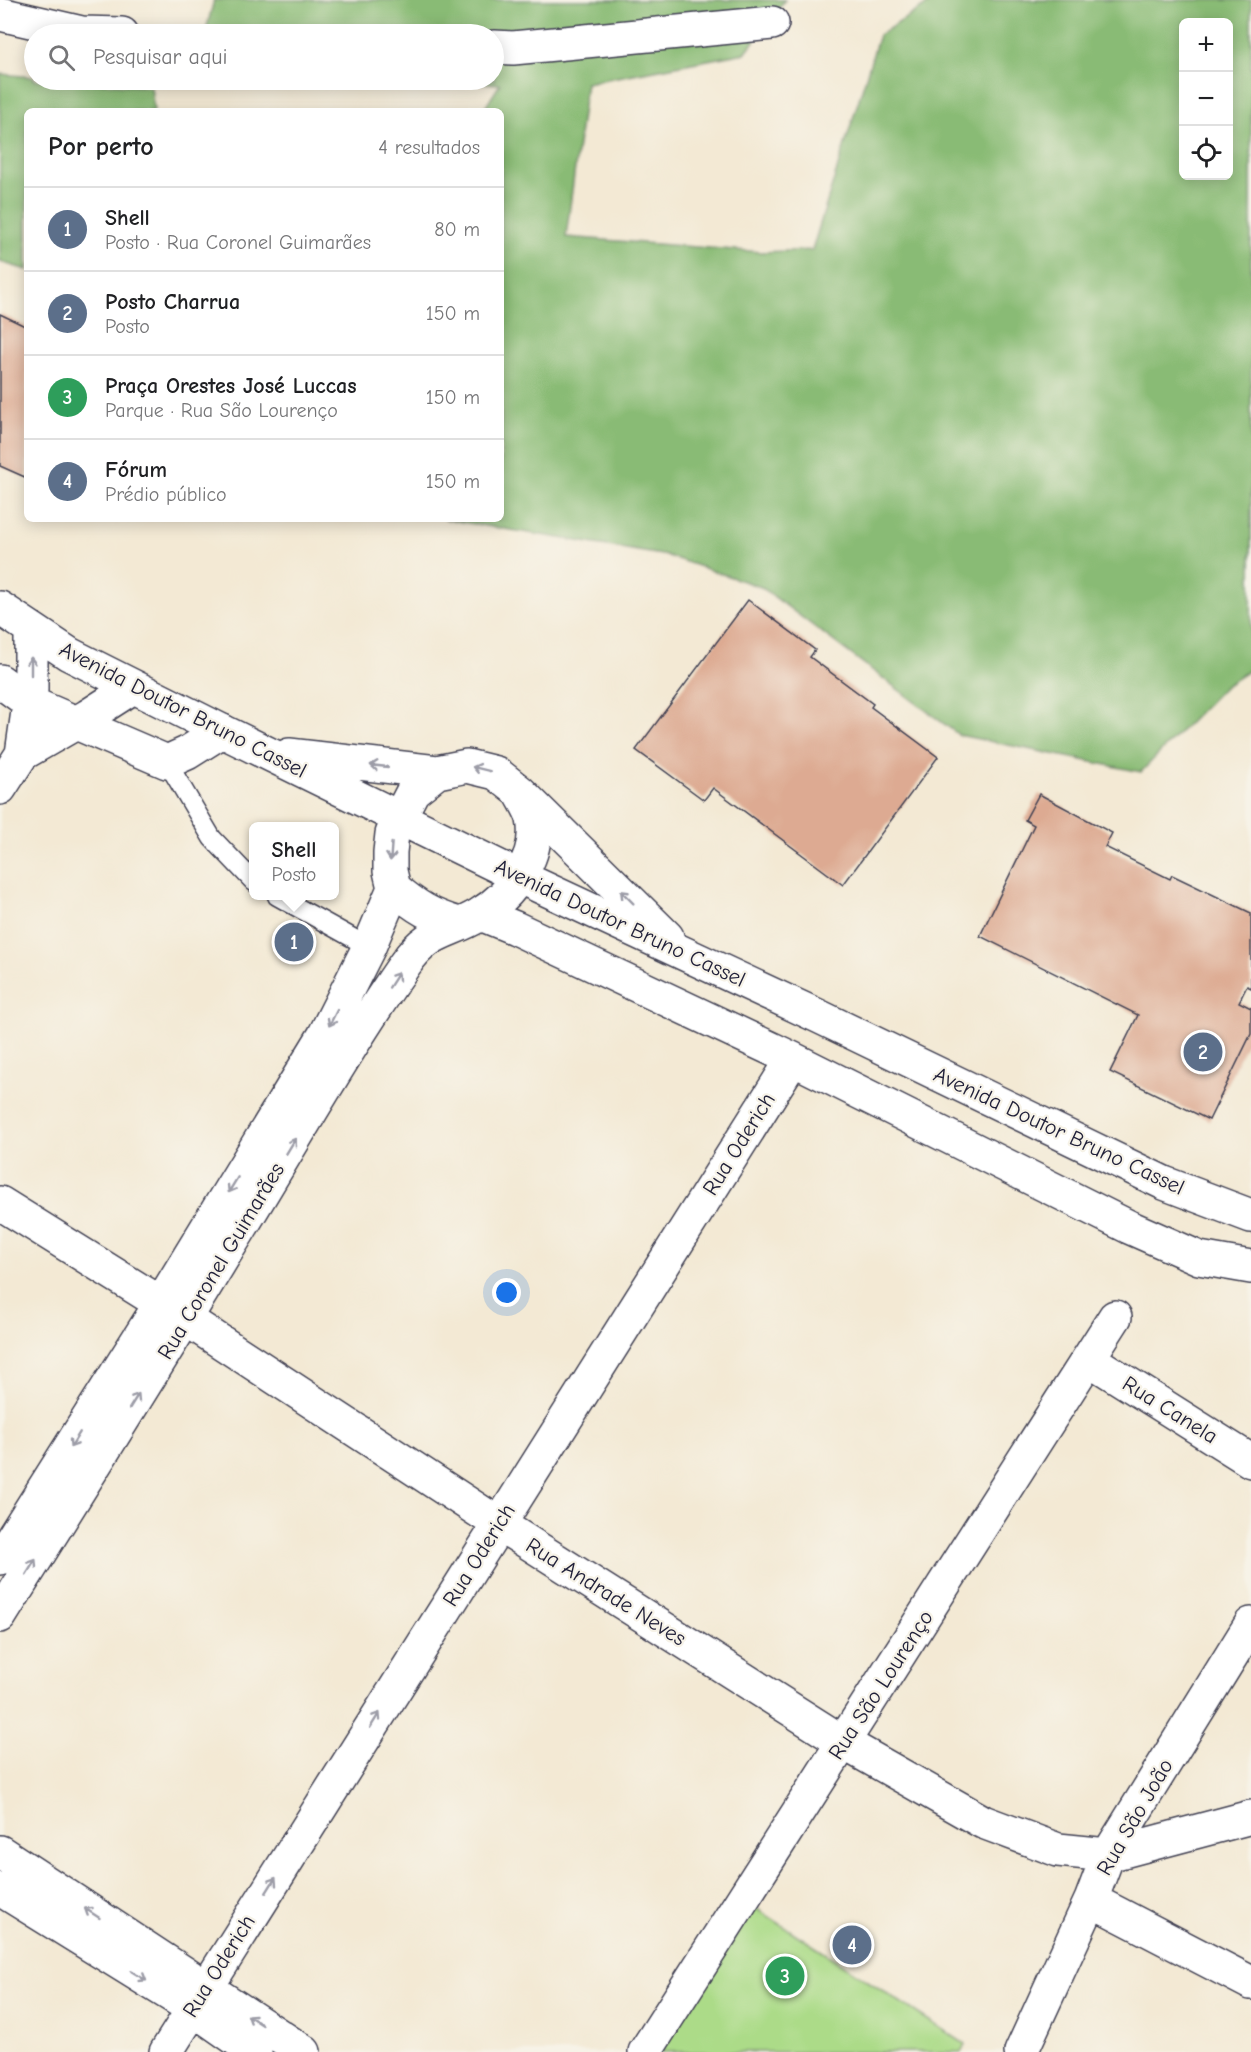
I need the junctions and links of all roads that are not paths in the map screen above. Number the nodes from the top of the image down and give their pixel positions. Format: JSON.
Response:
{"nodes":[{"id":1,"x":0,"y":14,"type":"edge"},
{"id":2,"x":772,"y":23,"type":"dead end"},
{"id":3,"x":43,"y":24,"type":"edge"},
{"id":4,"x":504,"y":48,"type":"edge"},
{"id":5,"x":0,"y":608,"type":"edge"},
{"id":6,"x":32,"y":629,"type":"junction"},
{"id":7,"x":0,"y":681,"type":"edge"},
{"id":8,"x":133,"y":687,"type":"junction"},
{"id":9,"x":30,"y":704,"type":"junction"},
{"id":10,"x":75,"y":722,"type":"junction"},
{"id":11,"x":222,"y":731,"type":"junction"},
{"id":12,"x":264,"y":752,"type":"junction"},
{"id":13,"x":22,"y":754,"type":"junction"},
{"id":14,"x":167,"y":762,"type":"junction"},
{"id":15,"x":437,"y":772,"type":"junction"},
{"id":16,"x":0,"y":788,"type":"edge"},
{"id":17,"x":520,"y":792,"type":"junction"},
{"id":18,"x":399,"y":818,"type":"junction"},
{"id":19,"x":249,"y":877,"type":"edge"},
{"id":20,"x":520,"y":877,"type":"junction"},
{"id":21,"x":394,"y":888,"type":"junction"},
{"id":22,"x":284,"y":900,"type":"edge"},
{"id":23,"x":470,"y":919,"type":"junction"},
{"id":24,"x":369,"y":947,"type":"junction"},
{"id":25,"x":683,"y":953,"type":"junction"},
{"id":26,"x":793,"y":1059,"type":"junction"},
{"id":27,"x":0,"y":1203,"type":"edge"},
{"id":28,"x":1251,"y":1216,"type":"edge"},
{"id":29,"x":1251,"y":1267,"type":"edge"},
{"id":30,"x":173,"y":1311,"type":"junction"},
{"id":31,"x":1115,"y":1317,"type":"dead end"},
{"id":32,"x":1089,"y":1359,"type":"junction"},
{"id":33,"x":1251,"y":1461,"type":"edge"},
{"id":34,"x":499,"y":1524,"type":"junction"},
{"id":35,"x":0,"y":1558,"type":"edge"},
{"id":36,"x":0,"y":1616,"type":"edge"},
{"id":37,"x":1251,"y":1624,"type":"edge"},
{"id":38,"x":844,"y":1743,"type":"junction"},
{"id":39,"x":1251,"y":1817,"type":"edge"},
{"id":40,"x":0,"y":1852,"type":"edge"},
{"id":41,"x":1108,"y":1855,"type":"junction"},
{"id":42,"x":0,"y":1889,"type":"edge"},
{"id":43,"x":1091,"y":1900,"type":"junction"},
{"id":44,"x":1251,"y":1983,"type":"edge"},
{"id":45,"x":199,"y":1998,"type":"junction"},
{"id":46,"x":166,"y":2052,"type":"edge"},
{"id":47,"x":255,"y":2052,"type":"edge"},
{"id":48,"x":304,"y":2052,"type":"edge"},
{"id":49,"x":645,"y":2052,"type":"edge"},
{"id":50,"x":1021,"y":2052,"type":"edge"}],
"edges":[{"from":1,"to":3,"type":"street"},
{"from":2,"to":4,"type":"street"},
{"from":5,"to":6,"type":"street","name":"Avenida Doutor Bruno Cassel"},
{"from":6,"to":8,"type":"street","name":"Avenida Doutor Bruno Cassel"},
{"from":9,"to":6,"type":"street","one_way":true},
{"from":7,"to":9,"type":"street"},
{"from":8,"to":10,"type":"street"},
{"from":8,"to":11,"type":"street","name":"Avenida Doutor Bruno Cassel"},
{"from":9,"to":10,"type":"street"},
{"from":9,"to":13,"type":"street"},
{"from":10,"to":13,"type":"street"},
{"from":10,"to":14,"type":"street"},
{"from":11,"to":12,"type":"street","name":"Avenida Doutor Bruno Cassel"},
{"from":11,"to":14,"type":"street"},
{"from":15,"to":12,"type":"street","one_way":true},
{"from":12,"to":18,"type":"street","name":"Avenida Doutor Bruno Cassel"},
{"from":13,"to":16,"type":"street"},
{"from":14,"to":19,"type":"lane"},
{"from":17,"to":15,"type":"street","one_way":true},
{"from":15,"to":18,"type":"street"},
{"from":17,"to":20,"type":"street","name":"Rua Coronel Guimarães"},
{"from":25,"to":17,"type":"street","one_way":true},
{"from":18,"to":20,"type":"street","name":"Avenida Doutor Bruno Cassel"},
{"from":18,"to":21,"type":"street","one_way":true},
{"from":20,"to":23,"type":"street","name":"Rua Coronel Guimarães"},
{"from":20,"to":25,"type":"street","name":"Avenida Doutor Bruno Cassel"},
{"from":21,"to":23,"type":"street"},
{"from":21,"to":24,"type":"street","name":"Rua Coronel Guimarães"},
{"from":22,"to":24,"type":"lane"},
{"from":23,"to":26,"type":"street"},
{"from":30,"to":23,"type":"street","name":"Rua Coronel Guimarães","one_way":true},
{"from":24,"to":30,"type":"street","name":"Rua Coronel Guimarães","one_way":true},
{"from":25,"to":28,"type":"street","name":"Avenida Doutor Bruno Cassel"},
{"from":26,"to":29,"type":"street"},
{"from":26,"to":34,"type":"street","name":"Rua Oderich"},
{"from":27,"to":30,"type":"street","name":"Rua Andrade Neves"},
{"from":30,"to":34,"type":"street","name":"Rua Andrade Neves"},
{"from":30,"to":35,"type":"street","name":"Rua Coronel Guimarães","one_way":true},
{"from":36,"to":30,"type":"street","name":"Rua Coronel Guimarães","one_way":true},
{"from":31,"to":32,"type":"street","name":"Rua São Lourenço"},
{"from":32,"to":33,"type":"street","name":"Rua Canela"},
{"from":32,"to":38,"type":"street","name":"Rua São Lourenço"},
{"from":34,"to":38,"type":"street","name":"Rua Andrade Neves"},
{"from":45,"to":34,"type":"street","name":"Rua Oderich","one_way":true},
{"from":37,"to":41,"type":"street","name":"Rua São João"},
{"from":38,"to":41,"type":"street","name":"Rua Andrade Neves"},
{"from":38,"to":49,"type":"street","name":"Rua São Lourenço"},
{"from":39,"to":41,"type":"street","name":"Rua Andrade Neves"},
{"from":45,"to":40,"type":"street","one_way":true},
{"from":41,"to":43,"type":"street","name":"Rua São João"},
{"from":42,"to":45,"type":"street","one_way":true},
{"from":43,"to":44,"type":"street"},
{"from":43,"to":50,"type":"street","name":"Rua São João"},
{"from":45,"to":46,"type":"street","name":"Rua Oderich"},
{"from":45,"to":47,"type":"street"},
{"from":48,"to":45,"type":"street","one_way":true}]}
